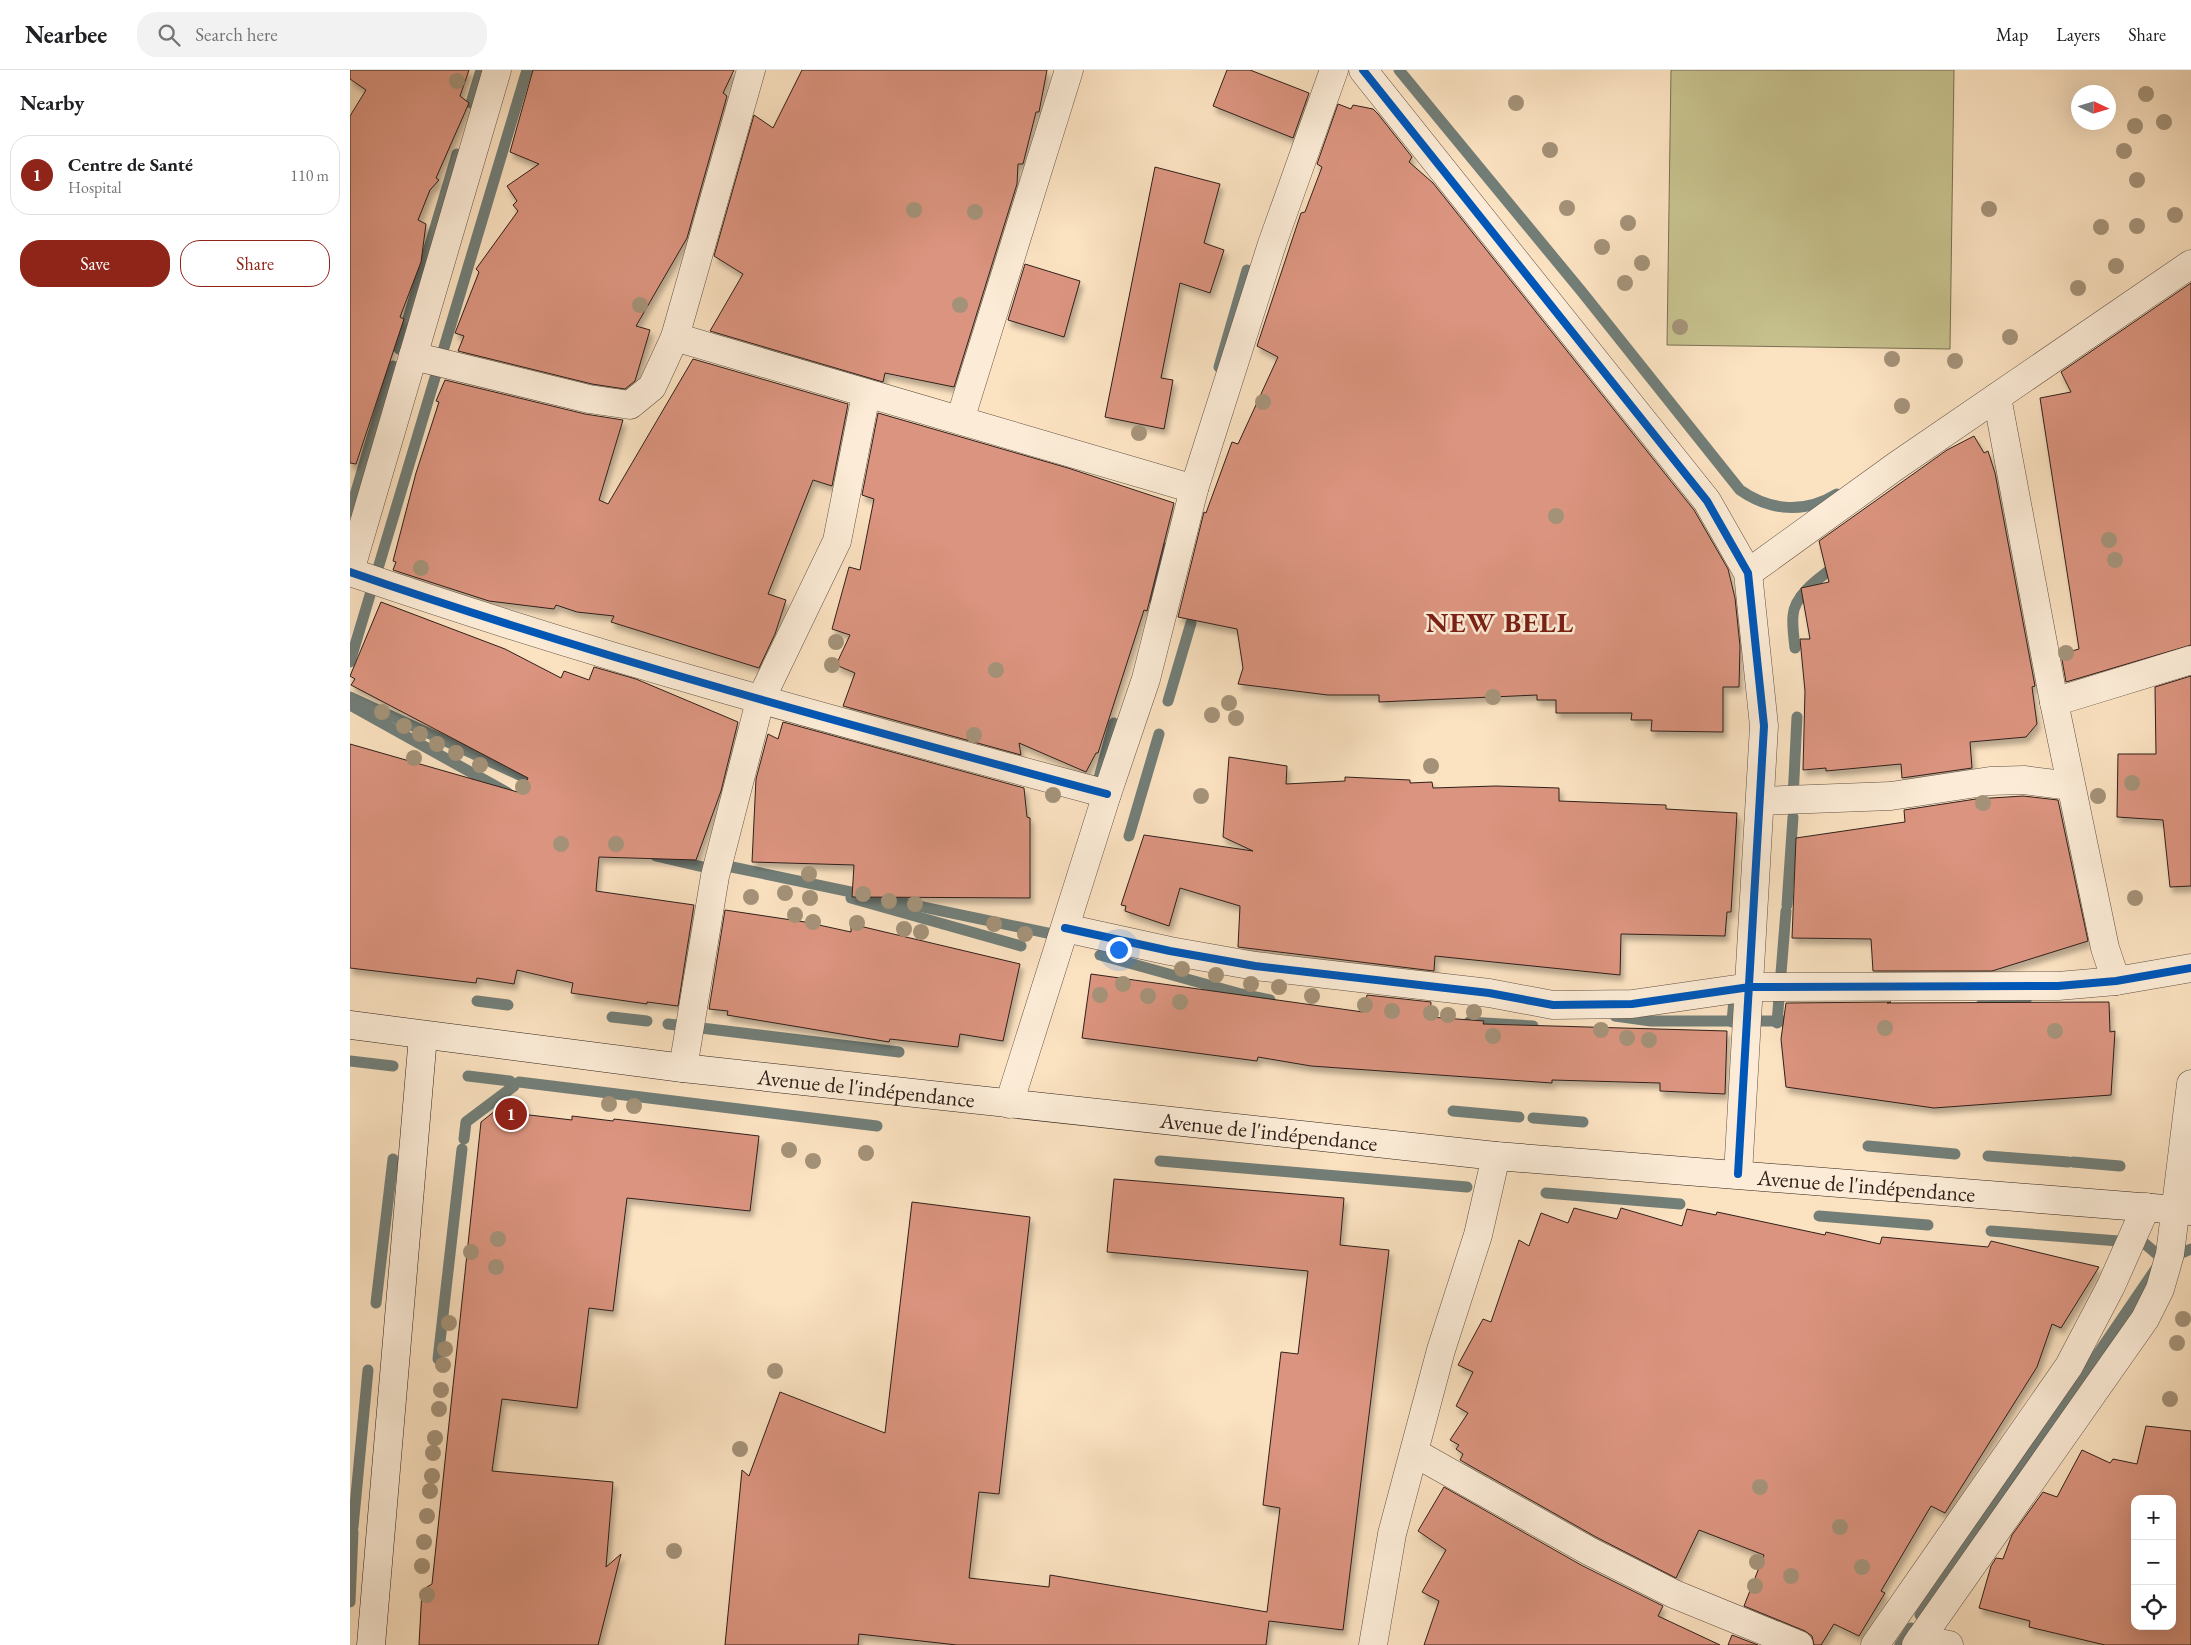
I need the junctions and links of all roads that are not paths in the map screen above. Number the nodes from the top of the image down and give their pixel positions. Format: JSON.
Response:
{"nodes":[{"id":1,"x":497,"y":70,"type":"edge"},
{"id":2,"x":751,"y":70,"type":"edge"},
{"id":3,"x":1069,"y":70,"type":"edge"},
{"id":4,"x":1334,"y":70,"type":"edge"},
{"id":5,"x":1363,"y":70,"type":"edge"},
{"id":6,"x":2191,"y":264,"type":"edge"},
{"id":7,"x":674,"y":336,"type":"junction"},
{"id":8,"x":413,"y":356,"type":"junction"},
{"id":9,"x":866,"y":394,"type":"junction"},
{"id":10,"x":1997,"y":397,"type":"junction"},
{"id":11,"x":960,"y":420,"type":"junction"},
{"id":12,"x":1194,"y":489,"type":"junction"},
{"id":13,"x":350,"y":572,"type":"edge"},
{"id":14,"x":1748,"y":573,"type":"junction"},
{"id":15,"x":2191,"y":660,"type":"edge"},
{"id":16,"x":760,"y":700,"type":"junction"},
{"id":17,"x":2054,"y":702,"type":"junction"},
{"id":18,"x":2071,"y":786,"type":"junction"},
{"id":19,"x":1106,"y":794,"type":"junction"},
{"id":20,"x":1760,"y":801,"type":"junction"},
{"id":21,"x":1065,"y":928,"type":"junction"},
{"id":22,"x":2191,"y":968,"type":"edge"},
{"id":23,"x":2116,"y":981,"type":"junction"},
{"id":24,"x":1750,"y":987,"type":"junction"},
{"id":25,"x":350,"y":1025,"type":"edge"},
{"id":26,"x":423,"y":1036,"type":"junction"},
{"id":27,"x":683,"y":1068,"type":"junction"},
{"id":28,"x":2191,"y":1084,"type":"edge"},
{"id":29,"x":1009,"y":1104,"type":"junction"},
{"id":30,"x":1496,"y":1156,"type":"junction"},
{"id":31,"x":1738,"y":1174,"type":"junction"},
{"id":32,"x":2146,"y":1207,"type":"junction"},
{"id":33,"x":2184,"y":1210,"type":"edge"},
{"id":34,"x":1415,"y":1454,"type":"junction"},
{"id":35,"x":1918,"y":1642,"type":"edge"},
{"id":36,"x":371,"y":1645,"type":"edge"},
{"id":37,"x":1373,"y":1645,"type":"edge"},
{"id":38,"x":1799,"y":1645,"type":"edge"},
{"id":39,"x":1875,"y":1645,"type":"edge"},
{"id":40,"x":1950,"y":1645,"type":"edge"}],
"edges":[{"from":1,"to":8,"type":"street"},
{"from":2,"to":7,"type":"street"},
{"from":3,"to":11,"type":"street"},
{"from":4,"to":12,"type":"street"},
{"from":5,"to":14,"type":"street"},
{"from":6,"to":10,"type":"street"},
{"from":7,"to":8,"type":"street"},
{"from":7,"to":9,"type":"street"},
{"from":8,"to":13,"type":"street"},
{"from":9,"to":11,"type":"street"},
{"from":9,"to":16,"type":"street"},
{"from":10,"to":14,"type":"street"},
{"from":10,"to":17,"type":"street"},
{"from":11,"to":12,"type":"street"},
{"from":12,"to":19,"type":"street"},
{"from":13,"to":16,"type":"street"},
{"from":14,"to":20,"type":"street"},
{"from":15,"to":17,"type":"street"},
{"from":16,"to":19,"type":"street"},
{"from":16,"to":27,"type":"street"},
{"from":17,"to":18,"type":"street"},
{"from":18,"to":20,"type":"street"},
{"from":18,"to":23,"type":"street"},
{"from":19,"to":21,"type":"street"},
{"from":20,"to":24,"type":"street"},
{"from":21,"to":24,"type":"street"},
{"from":21,"to":29,"type":"street"},
{"from":22,"to":23,"type":"street"},
{"from":23,"to":24,"type":"street"},
{"from":24,"to":31,"type":"street"},
{"from":25,"to":26,"type":"street","name":"Avenue de l'indépendance"},
{"from":26,"to":27,"type":"street","name":"Avenue de l'indépendance"},
{"from":26,"to":36,"type":"street"},
{"from":27,"to":29,"type":"street","name":"Avenue de l'indépendance"},
{"from":28,"to":33,"type":"street"},
{"from":29,"to":30,"type":"street","name":"Avenue de l'indépendance"},
{"from":30,"to":31,"type":"street","name":"Avenue de l'indépendance"},
{"from":30,"to":34,"type":"street"},
{"from":31,"to":32,"type":"street","name":"Avenue de l'indépendance"},
{"from":32,"to":33,"type":"street","name":"Avenue de l'indépendance"},
{"from":32,"to":39,"type":"street"},
{"from":33,"to":35,"type":"street"},
{"from":34,"to":37,"type":"street"},
{"from":34,"to":38,"type":"street"},
{"from":35,"to":40,"type":"street"}]}
